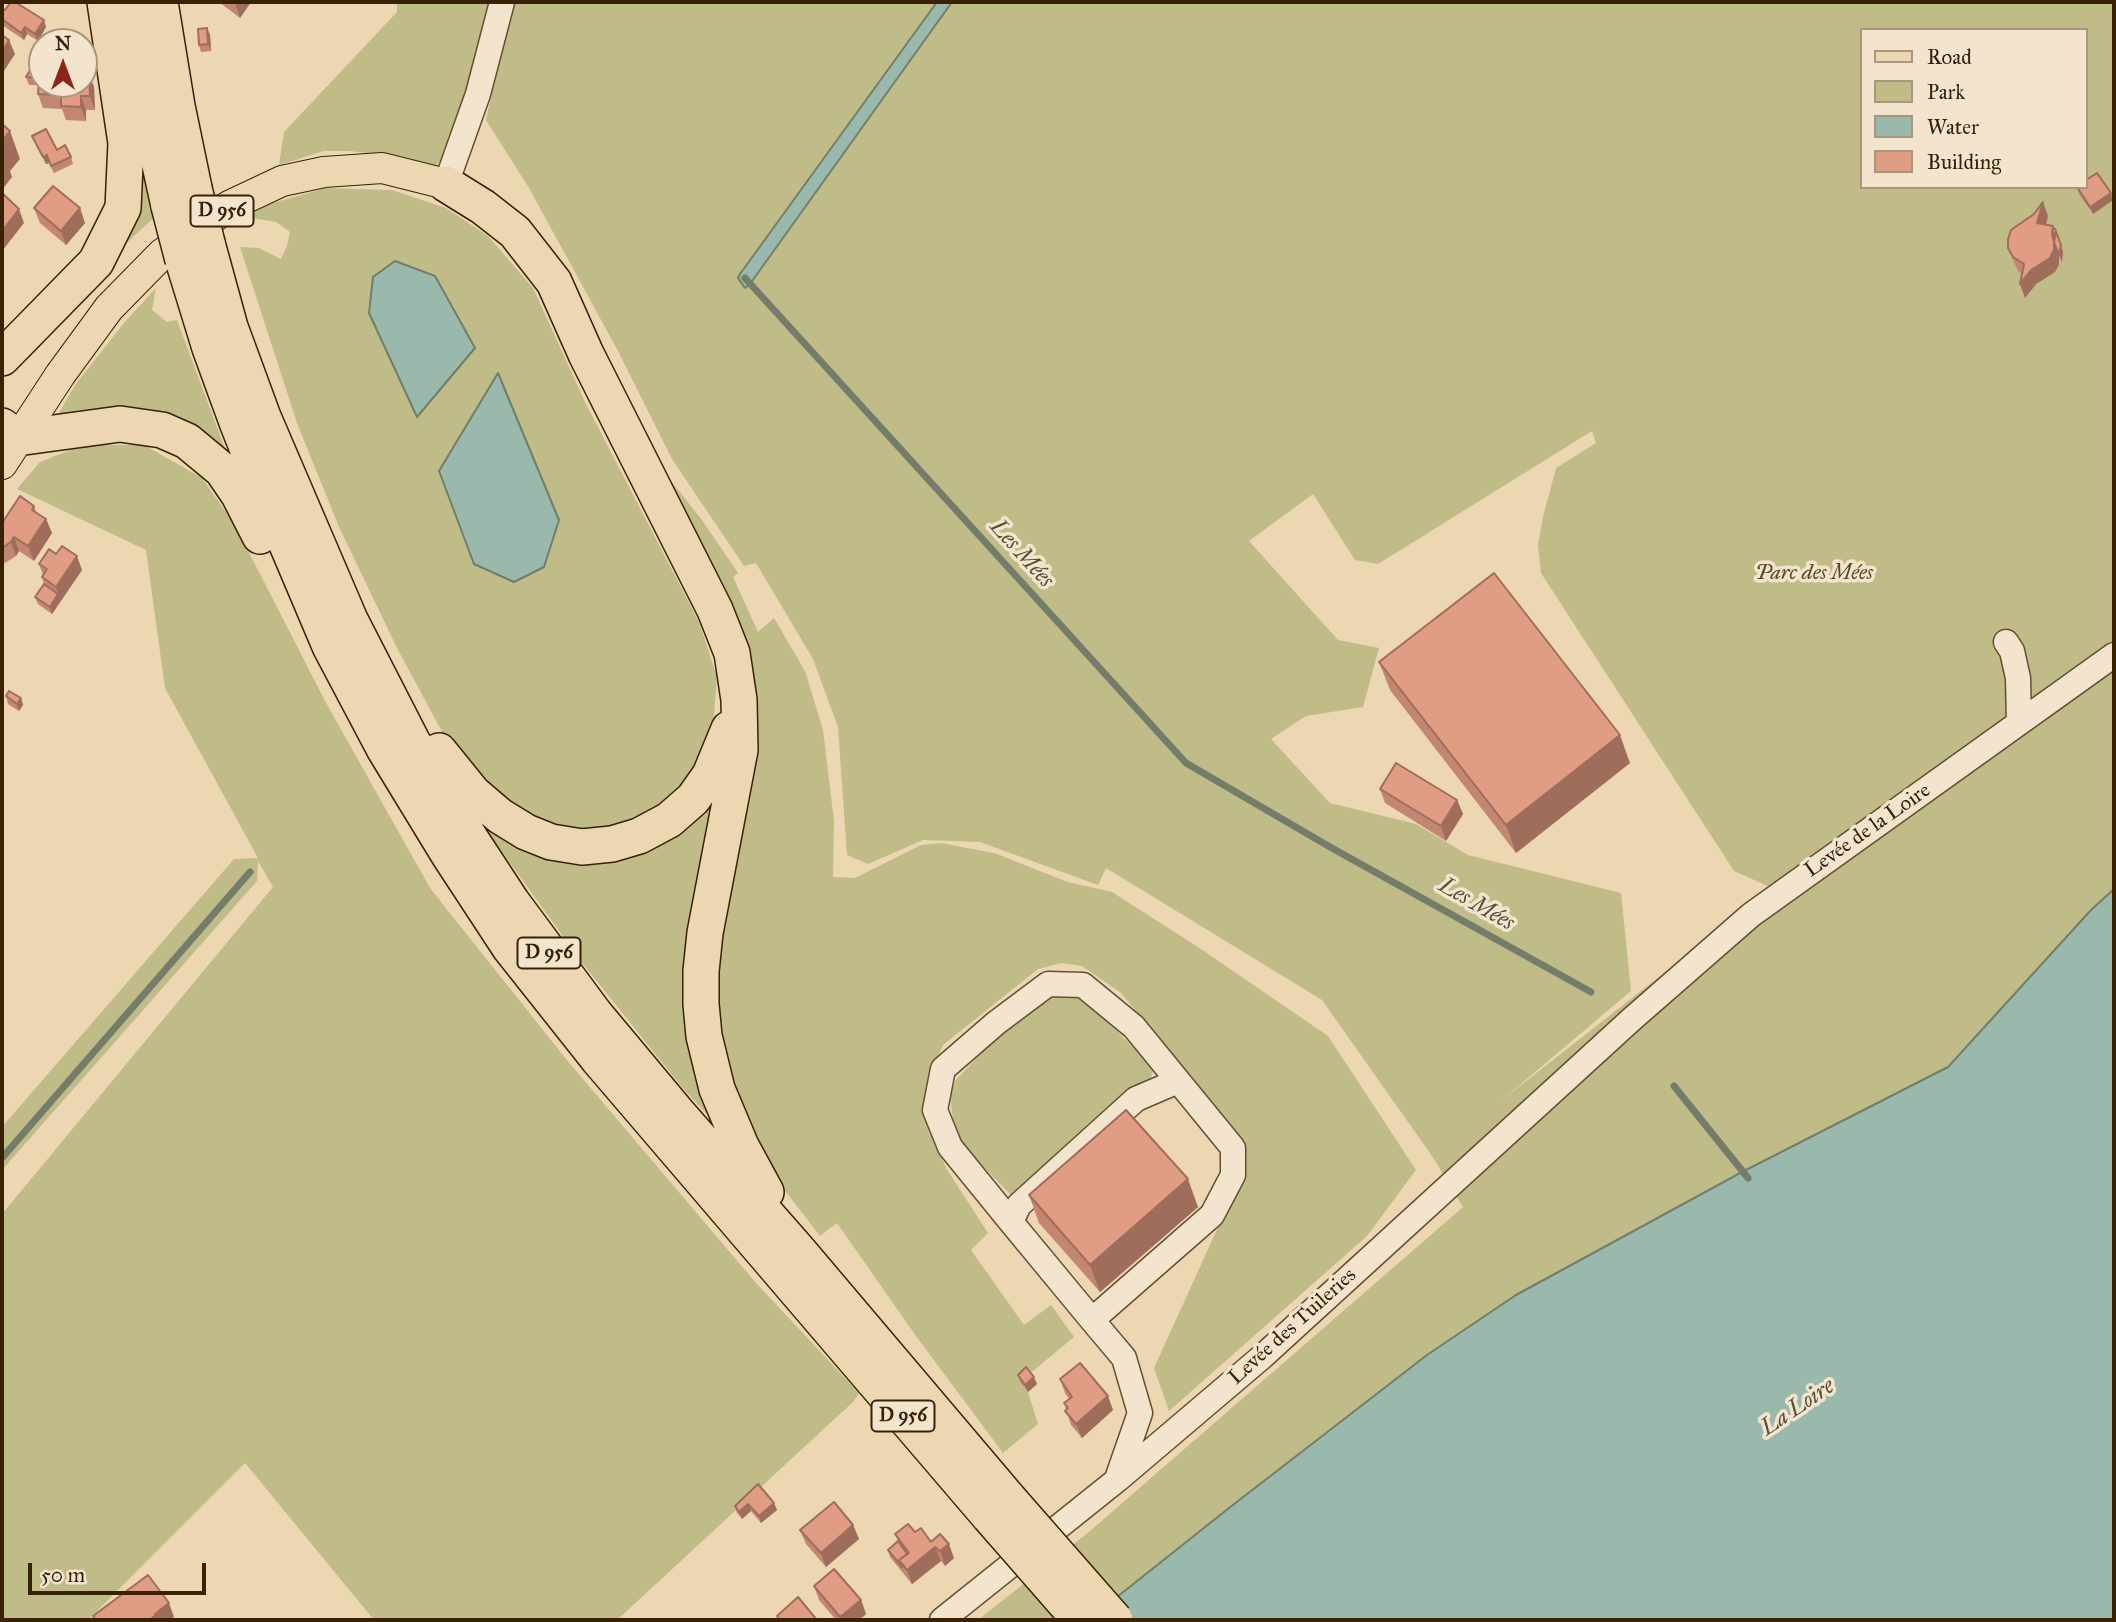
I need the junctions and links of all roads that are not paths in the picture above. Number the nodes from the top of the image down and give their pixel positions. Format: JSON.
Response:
{"nodes":[{"id":1,"x":105,"y":2,"type":"edge"},
{"id":2,"x":132,"y":2,"type":"edge"},
{"id":3,"x":160,"y":2,"type":"edge"},
{"id":4,"x":502,"y":2,"type":"edge"},
{"id":5,"x":446,"y":184,"type":"junction"},
{"id":6,"x":182,"y":197,"type":"junction"},
{"id":7,"x":2,"y":358,"type":"edge"},
{"id":8,"x":7,"y":443,"type":"edge"},
{"id":9,"x":340,"y":633,"type":"junction"},
{"id":10,"x":2006,"y":642,"type":"dead end"},
{"id":11,"x":2114,"y":655,"type":"edge"},
{"id":12,"x":739,"y":700,"type":"junction"},
{"id":13,"x":2019,"y":723,"type":"junction"},
{"id":14,"x":1632,"y":1019,"type":"joint"},
{"id":15,"x":1178,"y":1081,"type":"junction"},
{"id":16,"x":1012,"y":1222,"type":"junction"},
{"id":17,"x":798,"y":1250,"type":"junction"},
{"id":18,"x":1092,"y":1320,"type":"junction"},
{"id":19,"x":1117,"y":1480,"type":"junction"},
{"id":20,"x":999,"y":1507,"type":"junction"},
{"id":21,"x":942,"y":1620,"type":"edge"},
{"id":22,"x":1080,"y":1620,"type":"edge"},
{"id":23,"x":1115,"y":1620,"type":"edge"}],
"edges":[{"from":1,"to":7,"type":"highway"},
{"from":2,"to":6,"type":"highway","number":"D 956"},
{"from":3,"to":6,"type":"highway","number":"D 956"},
{"from":4,"to":5,"type":"street"},
{"from":5,"to":8,"type":"main road","number":"D 956"},
{"from":5,"to":12,"type":"highway","number":"D 956"},
{"from":6,"to":9,"type":"highway","number":"D 956","bridge":true},
{"from":8,"to":9,"type":"highway","number":"D 956"},
{"from":9,"to":12,"type":"highway","number":"D 956"},
{"from":9,"to":17,"type":"highway","number":"D 956"},
{"from":9,"to":20,"type":"highway","number":"D 956"},
{"from":10,"to":13,"type":"street"},
{"from":11,"to":13,"type":"street","name":"Levée de la Loire"},
{"from":12,"to":17,"type":"highway","number":"D 956"},
{"from":13,"to":14,"type":"street","name":"Levée de la Loire"},
{"from":14,"to":19,"type":"street","name":"Levée des Tuileries"},
{"from":15,"to":16,"type":"street"},
{"from":15,"to":16,"type":"street"},
{"from":15,"to":18,"type":"street"},
{"from":16,"to":18,"type":"street"},
{"from":17,"to":20,"type":"highway","number":"D 956"},
{"from":18,"to":19,"type":"street"},
{"from":19,"to":21,"type":"street","name":"Levée des Tuileries"},
{"from":20,"to":22,"type":"highway","number":"D 956","bridge":true},
{"from":20,"to":23,"type":"highway","number":"D 956","bridge":true}]}
